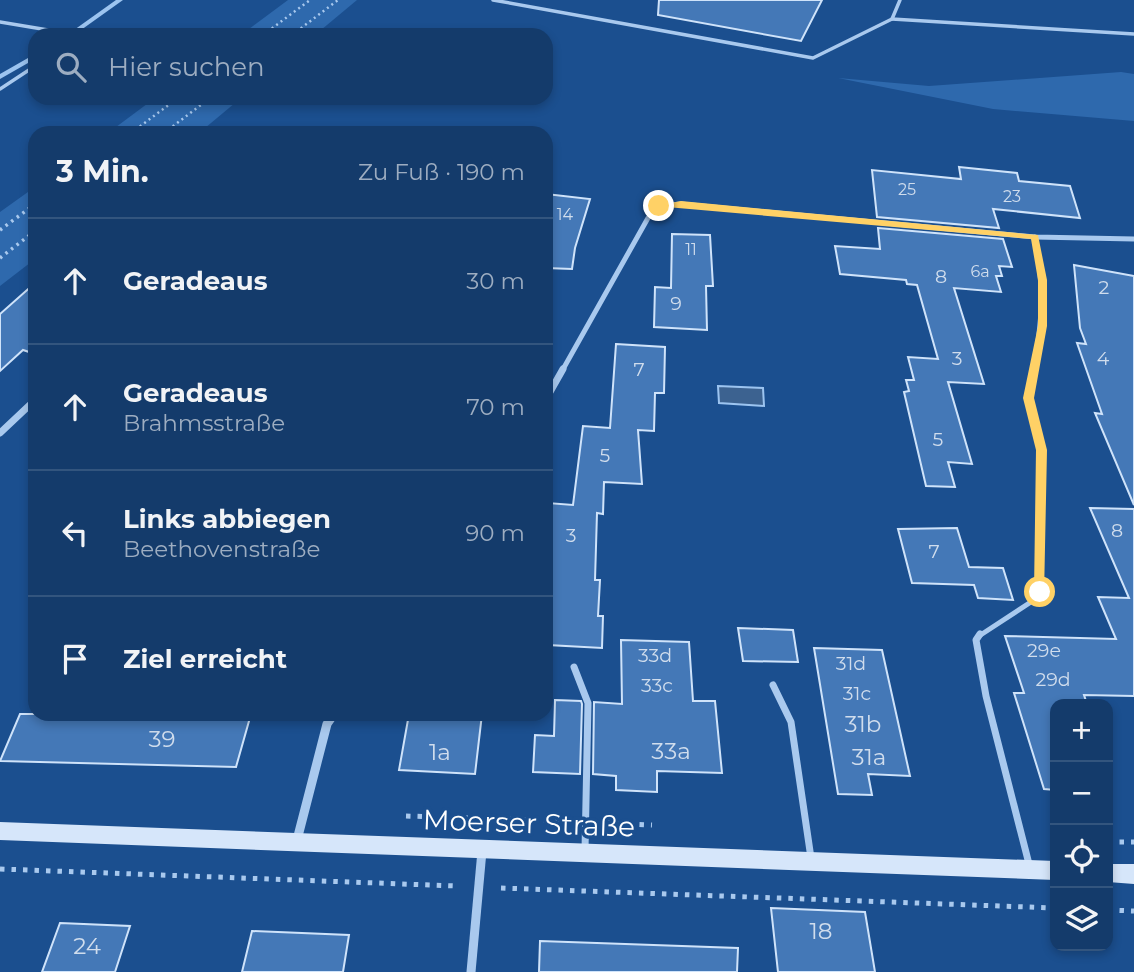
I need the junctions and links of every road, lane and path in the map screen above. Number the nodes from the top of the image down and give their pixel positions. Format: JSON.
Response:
{"nodes":[{"id":1,"x":310,"y":0,"type":"edge"},
{"id":2,"x":338,"y":0,"type":"edge"},
{"id":3,"x":493,"y":0,"type":"edge"},
{"id":4,"x":900,"y":0,"type":"edge"},
{"id":5,"x":892,"y":19,"type":"junction"},
{"id":6,"x":0,"y":22,"type":"edge"},
{"id":7,"x":46,"y":28,"type":"edge"},
{"id":8,"x":272,"y":28,"type":"edge"},
{"id":9,"x":301,"y":28,"type":"edge"},
{"id":10,"x":1134,"y":34,"type":"edge"},
{"id":11,"x":28,"y":71,"type":"edge"},
{"id":12,"x":0,"y":89,"type":"edge"},
{"id":13,"x":169,"y":105,"type":"edge"},
{"id":14,"x":201,"y":105,"type":"edge"},
{"id":15,"x":140,"y":126,"type":"edge"},
{"id":16,"x":173,"y":126,"type":"edge"},
{"id":17,"x":28,"y":209,"type":"edge"},
{"id":18,"x":0,"y":230,"type":"edge"},
{"id":19,"x":28,"y":236,"type":"edge"},
{"id":20,"x":1035,"y":237,"type":"junction"},
{"id":21,"x":1134,"y":239,"type":"edge"},
{"id":22,"x":0,"y":258,"type":"edge"},
{"id":23,"x":553,"y":387,"type":"edge"},
{"id":24,"x":28,"y":407,"type":"edge"},
{"id":25,"x":0,"y":433,"type":"edge"},
{"id":26,"x":1041,"y":450,"type":"joint"},
{"id":27,"x":574,"y":667,"type":"dead end"},
{"id":28,"x":773,"y":685,"type":"dead end"},
{"id":29,"x":329,"y":721,"type":"edge"},
{"id":30,"x":0,"y":831,"type":"edge"},
{"id":31,"x":1113,"y":842,"type":"edge"},
{"id":32,"x":1134,"y":842,"type":"edge"},
{"id":33,"x":296,"y":844,"type":"junction"},
{"id":34,"x":482,"y":849,"type":"junction"},
{"id":35,"x":585,"y":853,"type":"junction"},
{"id":36,"x":811,"y":861,"type":"junction"},
{"id":37,"x":0,"y":869,"type":"edge"},
{"id":38,"x":1031,"y":870,"type":"junction"},
{"id":39,"x":1050,"y":871,"type":"edge"},
{"id":40,"x":1113,"y":873,"type":"edge"},
{"id":41,"x":1134,"y":874,"type":"edge"},
{"id":42,"x":479,"y":887,"type":"junction"},
{"id":43,"x":1050,"y":908,"type":"edge"},
{"id":44,"x":1113,"y":910,"type":"edge"},
{"id":45,"x":1134,"y":911,"type":"edge"},
{"id":46,"x":471,"y":972,"type":"edge"}],
"edges":[{"from":1,"to":8,"type":"path"},
{"from":2,"to":9,"type":"path"},
{"from":3,"to":5,"type":"lane"},
{"from":4,"to":5,"type":"lane"},
{"from":5,"to":10,"type":"lane"},
{"from":6,"to":7,"type":"lane"},
{"from":11,"to":12,"type":"lane"},
{"from":13,"to":15,"type":"path"},
{"from":14,"to":16,"type":"path"},
{"from":17,"to":18,"type":"path"},
{"from":19,"to":22,"type":"path"},
{"from":20,"to":21,"type":"street"},
{"from":20,"to":23,"type":"street"},
{"from":20,"to":26,"type":"street"},
{"from":24,"to":25,"type":"street"},
{"from":26,"to":38,"type":"lane"},
{"from":27,"to":35,"type":"lane"},
{"from":28,"to":36,"type":"lane"},
{"from":29,"to":33,"type":"street"},
{"from":30,"to":33,"type":"street","name":"Moerser Straße"},
{"from":31,"to":32,"type":"path"},
{"from":33,"to":34,"type":"street","name":"Moerser Straße"},
{"from":34,"to":35,"type":"street","name":"Moerser Straße"},
{"from":34,"to":42,"type":"street"},
{"from":35,"to":36,"type":"street","name":"Moerser Straße"},
{"from":36,"to":38,"type":"street","name":"Moerser Straße"},
{"from":37,"to":42,"type":"path"},
{"from":38,"to":39,"type":"street","name":"Moerser Straße"},
{"from":40,"to":41,"type":"street"},
{"from":42,"to":43,"type":"path"},
{"from":42,"to":46,"type":"street"},
{"from":44,"to":45,"type":"path"}]}
